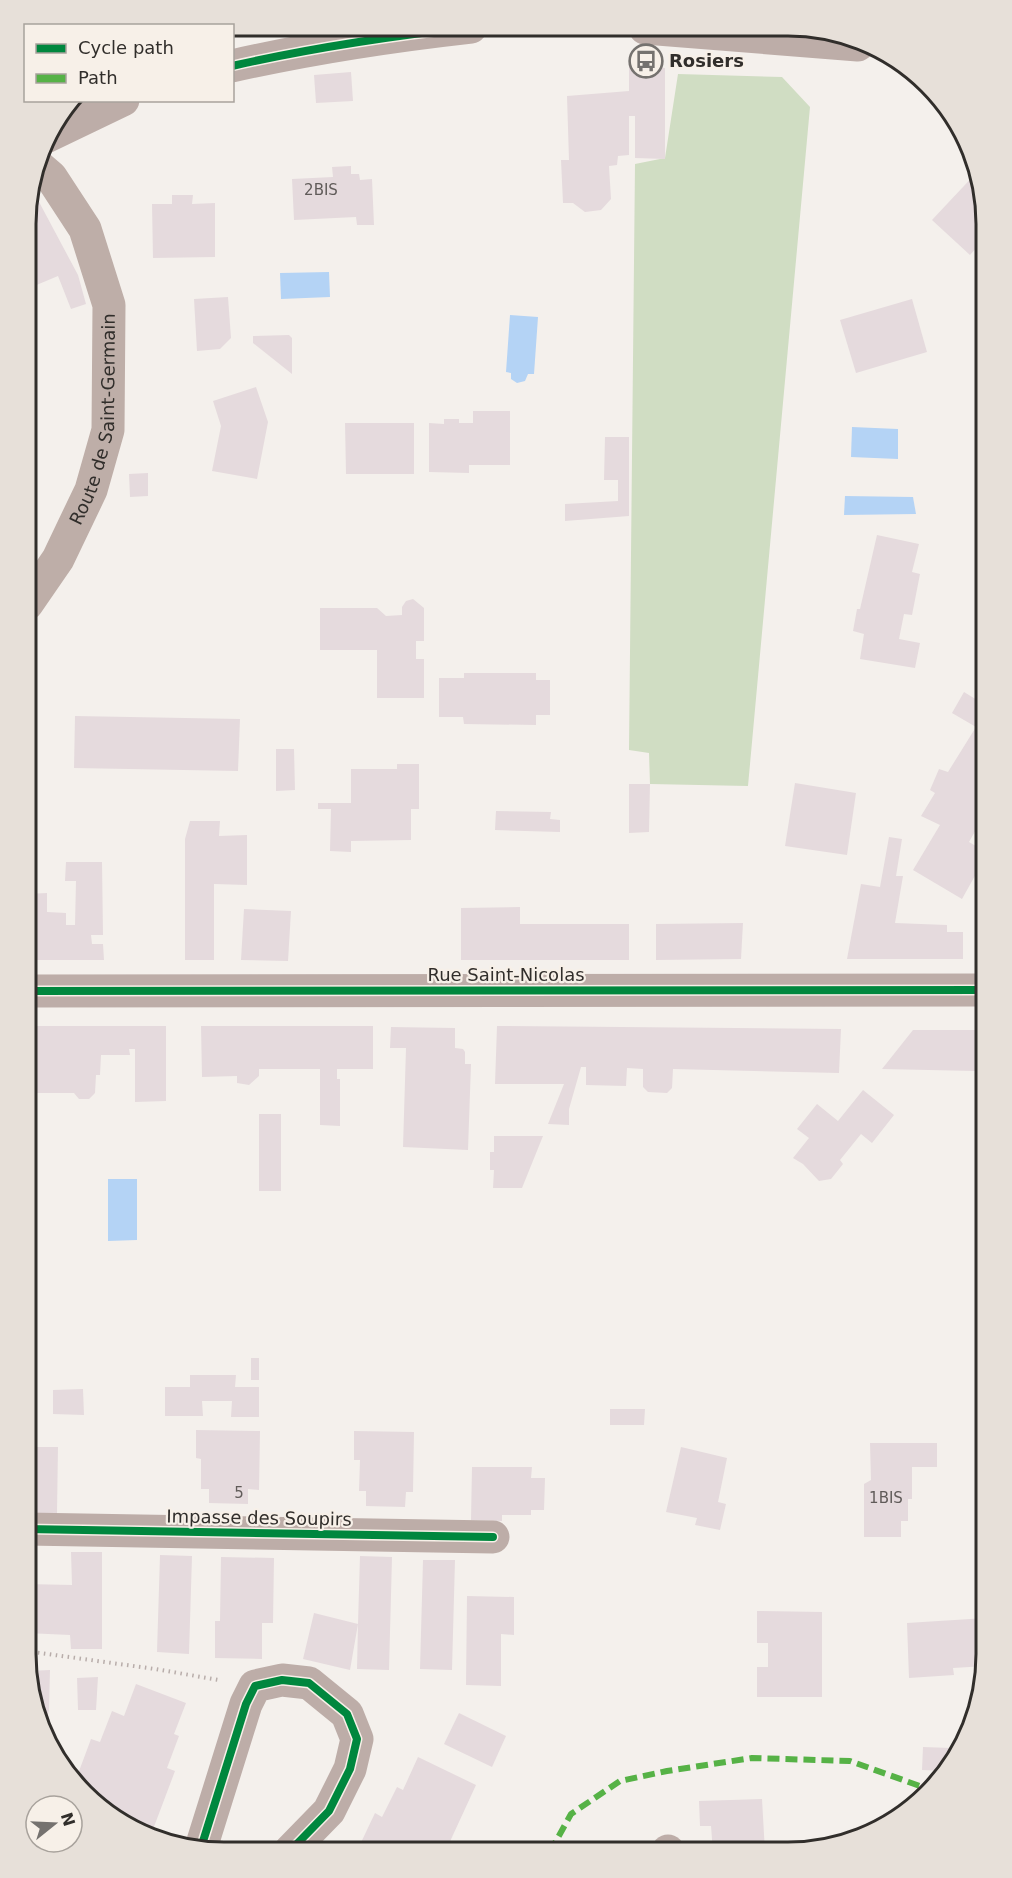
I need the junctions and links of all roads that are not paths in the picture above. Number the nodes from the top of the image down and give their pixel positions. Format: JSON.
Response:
{"nodes":[{"id":1,"x":398,"y":36,"type":"edge"},
{"id":2,"x":745,"y":36,"type":"edge"},
{"id":3,"x":838,"y":43,"type":"edge"},
{"id":4,"x":234,"y":66,"type":"edge"},
{"id":5,"x":119,"y":102,"type":"edge"},
{"id":6,"x":61,"y":130,"type":"edge"},
{"id":7,"x":44,"y":171,"type":"edge"},
{"id":8,"x":36,"y":591,"type":"edge"},
{"id":9,"x":976,"y":990,"type":"edge"},
{"id":10,"x":36,"y":991,"type":"edge"},
{"id":11,"x":36,"y":1529,"type":"edge"},
{"id":12,"x":493,"y":1537,"type":"dead end"},
{"id":13,"x":203,"y":1840,"type":"edge"},
{"id":14,"x":299,"y":1842,"type":"edge"}],
"edges":[{"from":1,"to":4,"type":"street"},
{"from":2,"to":3,"type":"street"},
{"from":5,"to":6,"type":"street"},
{"from":7,"to":8,"type":"main road","name":"Route de Saint-Germain"},
{"from":9,"to":10,"type":"street","name":"Rue Saint-Nicolas"},
{"from":11,"to":12,"type":"street","name":"Impasse des Soupirs"},
{"from":13,"to":14,"type":"street"}]}
